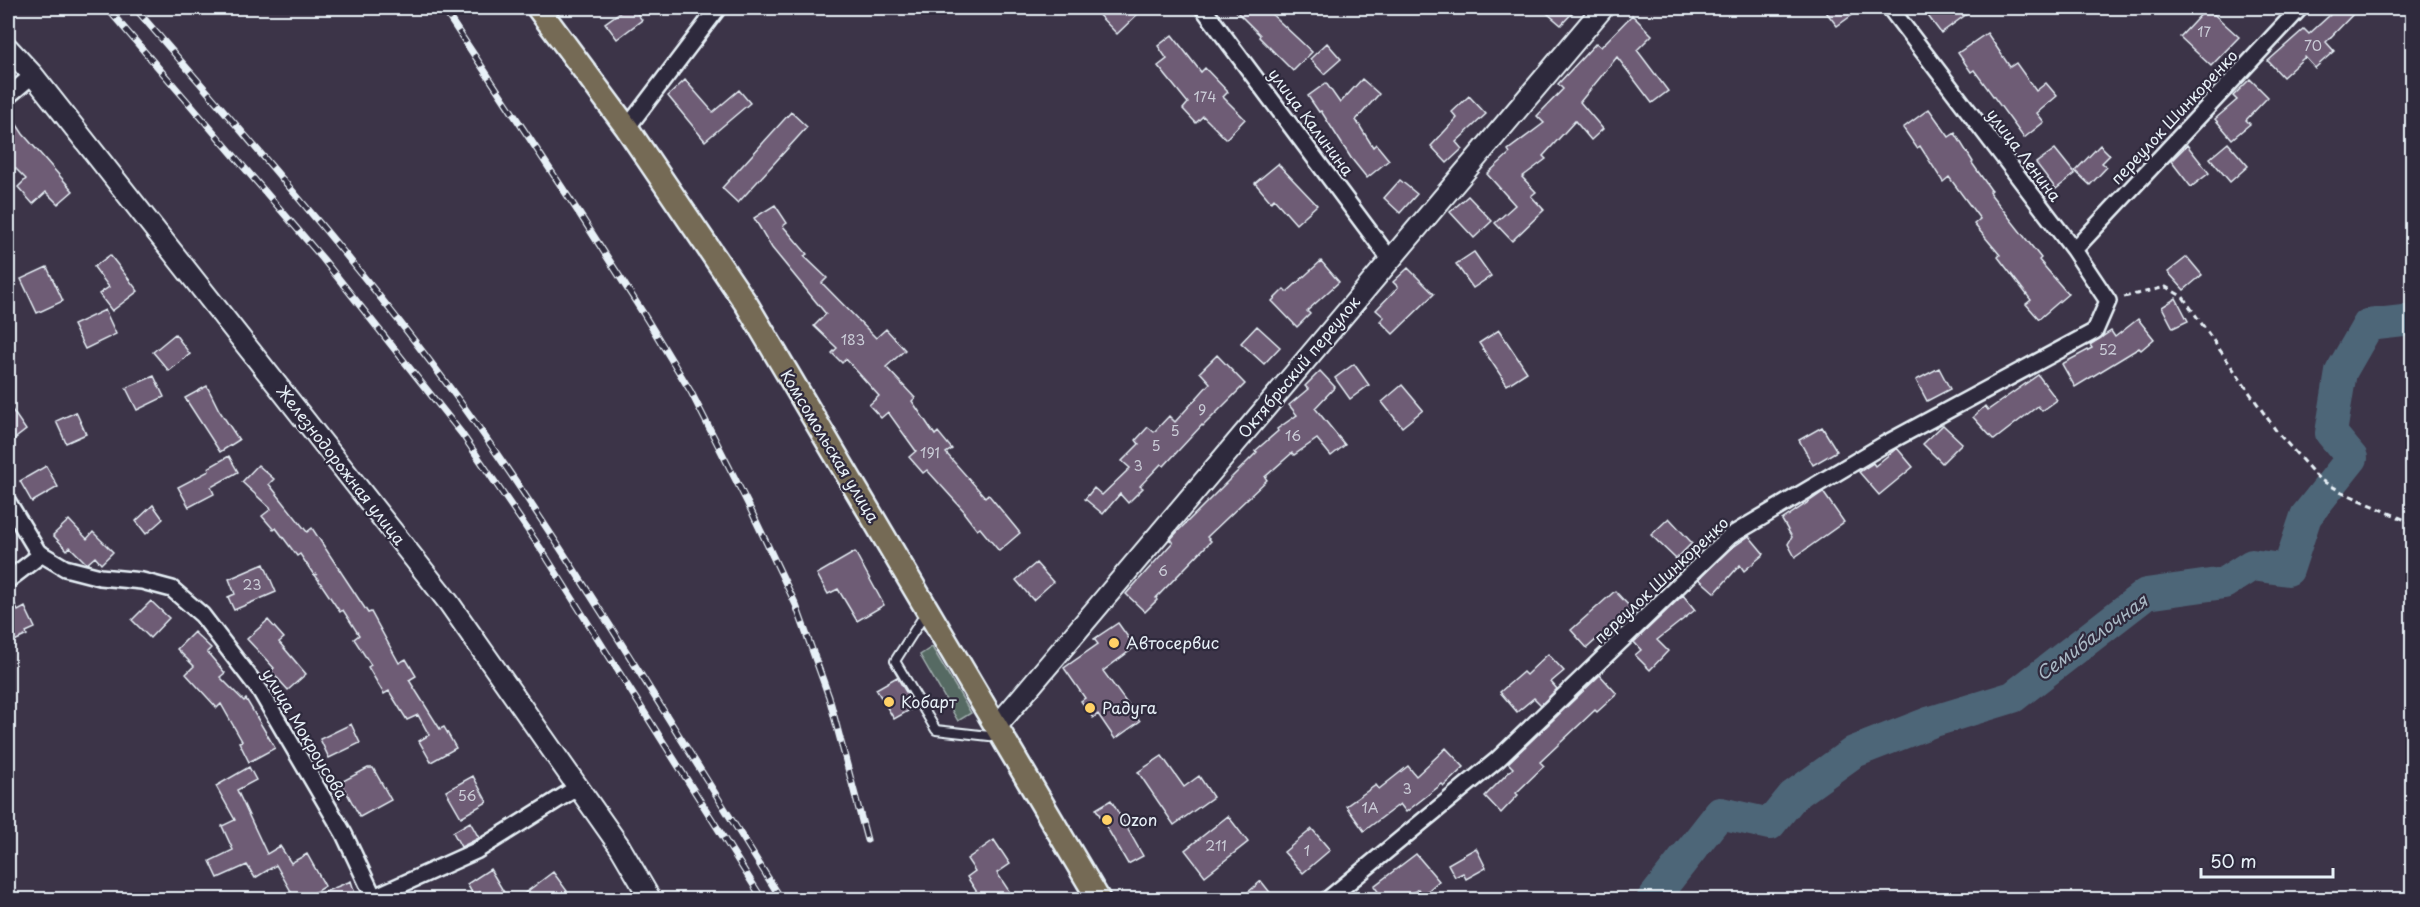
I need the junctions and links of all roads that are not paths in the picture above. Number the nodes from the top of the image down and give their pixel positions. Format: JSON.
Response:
{"nodes":[{"id":1,"x":538,"y":8,"type":"edge"},
{"id":2,"x":718,"y":8,"type":"edge"},
{"id":3,"x":1203,"y":8,"type":"edge"},
{"id":4,"x":1603,"y":8,"type":"edge"},
{"id":5,"x":1890,"y":8,"type":"edge"},
{"id":6,"x":2300,"y":8,"type":"edge"},
{"id":7,"x":8,"y":48,"type":"edge"},
{"id":8,"x":33,"y":75,"type":"junction"},
{"id":9,"x":8,"y":96,"type":"edge"},
{"id":10,"x":627,"y":128,"type":"junction"},
{"id":11,"x":2074,"y":250,"type":"junction"},
{"id":12,"x":1390,"y":259,"type":"junction"},
{"id":13,"x":2096,"y":331,"type":"joint"},
{"id":14,"x":8,"y":502,"type":"edge"},
{"id":15,"x":42,"y":554,"type":"junction"},
{"id":16,"x":8,"y":580,"type":"edge"},
{"id":17,"x":928,"y":610,"type":"junction"},
{"id":18,"x":1000,"y":732,"type":"junction"},
{"id":19,"x":578,"y":787,"type":"junction"},
{"id":20,"x":375,"y":898,"type":"edge"},
{"id":21,"x":651,"y":900,"type":"edge"},
{"id":22,"x":1099,"y":900,"type":"edge"},
{"id":23,"x":1327,"y":900,"type":"edge"}],
"edges":[{"from":1,"to":10,"type":"main road","name":"Комсомольская улица"},
{"from":2,"to":10,"type":"street"},
{"from":3,"to":12,"type":"street","name":"улица Калинина"},
{"from":4,"to":12,"type":"street","name":"Октябрьский переулок"},
{"from":5,"to":11,"type":"street","name":"улица Ленина"},
{"from":6,"to":11,"type":"street","name":"переулок Шинкоренко"},
{"from":7,"to":8,"type":"street","name":"Железнодорожная улица"},
{"from":8,"to":9,"type":"street"},
{"from":8,"to":19,"type":"street","name":"Железнодорожная улица"},
{"from":10,"to":17,"type":"main road","name":"Комсомольская улица"},
{"from":11,"to":13,"type":"street","name":"улица Ленина"},
{"from":12,"to":18,"type":"street","name":"Октябрьский переулок"},
{"from":13,"to":23,"type":"street","name":"переулок Шинкоренко"},
{"from":14,"to":15,"type":"street","name":"улица Мокроусова"},
{"from":15,"to":16,"type":"street"},
{"from":15,"to":20,"type":"street","name":"улица Мокроусова"},
{"from":17,"to":18,"type":"main road","name":"Комсомольская улица"},
{"from":17,"to":18,"type":"lane"},
{"from":18,"to":22,"type":"main road","name":"Комсомольская улица"},
{"from":19,"to":20,"type":"street"},
{"from":19,"to":21,"type":"street","name":"Железнодорожная улица"}]}
